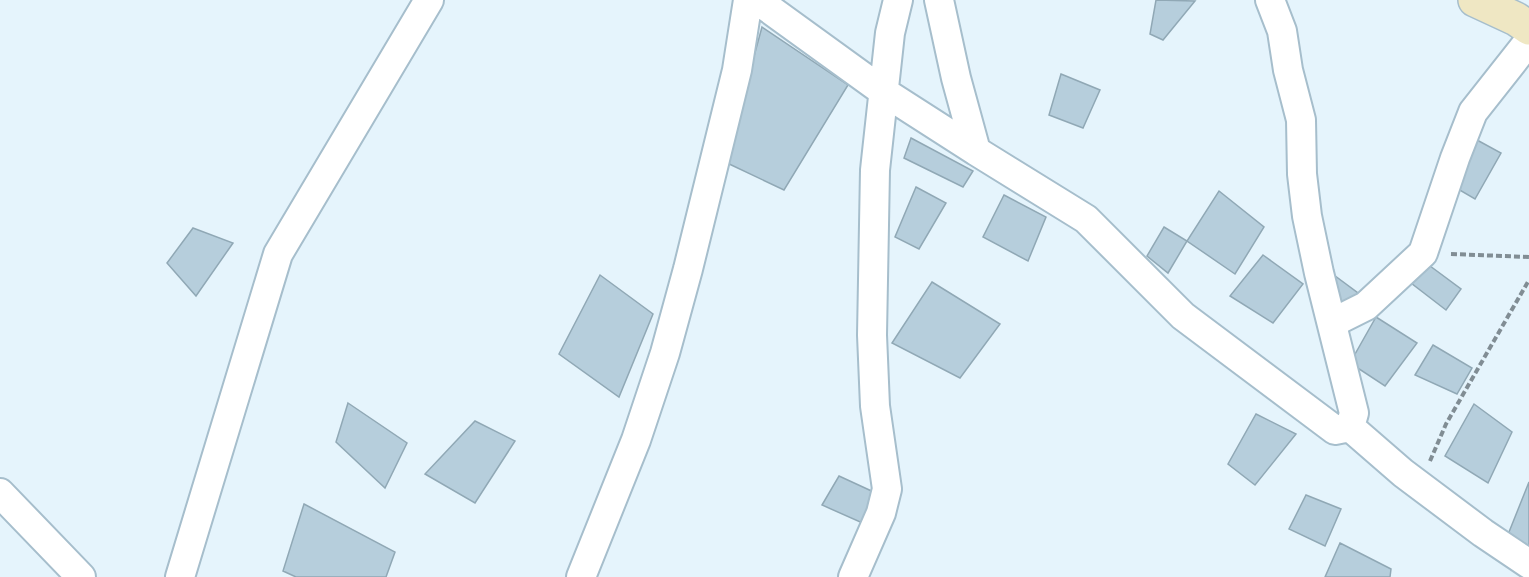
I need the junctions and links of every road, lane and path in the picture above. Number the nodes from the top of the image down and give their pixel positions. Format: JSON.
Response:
{"nodes":[{"id":1,"x":429,"y":0,"type":"edge"},
{"id":2,"x":748,"y":0,"type":"edge"},
{"id":3,"x":757,"y":0,"type":"edge"},
{"id":4,"x":898,"y":0,"type":"edge"},
{"id":5,"x":939,"y":0,"type":"edge"},
{"id":6,"x":1270,"y":0,"type":"edge"},
{"id":7,"x":1475,"y":0,"type":"edge"},
{"id":8,"x":1529,"y":28,"type":"edge"},
{"id":9,"x":1529,"y":40,"type":"edge"},
{"id":10,"x":884,"y":92,"type":"junction"},
{"id":11,"x":976,"y":151,"type":"junction"},
{"id":12,"x":1423,"y":253,"type":"junction"},
{"id":13,"x":1529,"y":257,"type":"edge"},
{"id":14,"x":1529,"y":280,"type":"edge"},
{"id":15,"x":1332,"y":323,"type":"junction"},
{"id":16,"x":1350,"y":428,"type":"junction"},
{"id":17,"x":1419,"y":486,"type":"junction"},
{"id":18,"x":0,"y":493,"type":"edge"},
{"id":19,"x":1529,"y":564,"type":"edge"},
{"id":20,"x":81,"y":577,"type":"edge"},
{"id":21,"x":180,"y":577,"type":"edge"},
{"id":22,"x":581,"y":577,"type":"edge"},
{"id":23,"x":853,"y":577,"type":"edge"}],
"edges":[{"from":1,"to":21,"type":"street"},
{"from":2,"to":22,"type":"street"},
{"from":3,"to":10,"type":"street"},
{"from":4,"to":10,"type":"street"},
{"from":5,"to":11,"type":"street"},
{"from":6,"to":15,"type":"street"},
{"from":7,"to":8,"type":"street"},
{"from":9,"to":12,"type":"street"},
{"from":10,"to":11,"type":"street"},
{"from":10,"to":23,"type":"street"},
{"from":11,"to":16,"type":"street"},
{"from":12,"to":13,"type":"path"},
{"from":12,"to":15,"type":"street"},
{"from":14,"to":17,"type":"path"},
{"from":15,"to":16,"type":"street"},
{"from":16,"to":17,"type":"street"},
{"from":17,"to":19,"type":"street"},
{"from":18,"to":20,"type":"street"}]}
